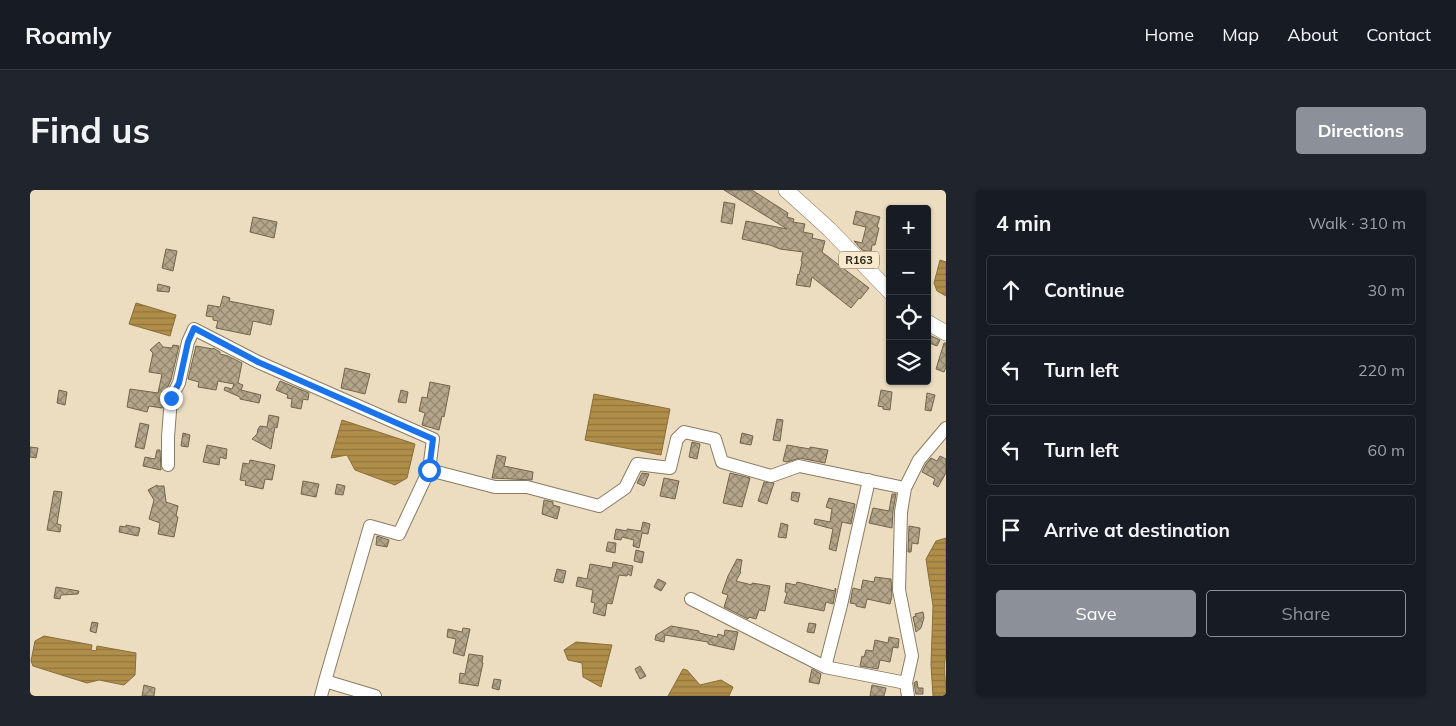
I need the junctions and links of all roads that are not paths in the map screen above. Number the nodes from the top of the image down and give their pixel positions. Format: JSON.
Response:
{"nodes":[{"id":1,"x":786,"y":190,"type":"edge"},
{"id":2,"x":886,"y":288,"type":"edge"},
{"id":3,"x":931,"y":324,"type":"edge"},
{"id":4,"x":946,"y":333,"type":"edge"},
{"id":5,"x":946,"y":428,"type":"edge"},
{"id":6,"x":168,"y":465,"type":"dead end"},
{"id":7,"x":429,"y":470,"type":"junction"},
{"id":8,"x":869,"y":480,"type":"junction"},
{"id":9,"x":905,"y":488,"type":"junction"},
{"id":10,"x":691,"y":599,"type":"dead end"},
{"id":11,"x":825,"y":666,"type":"junction"},
{"id":12,"x":325,"y":681,"type":"junction"},
{"id":13,"x":907,"y":690,"type":"edge"},
{"id":14,"x":321,"y":696,"type":"edge"},
{"id":15,"x":375,"y":696,"type":"edge"}],
"edges":[{"from":1,"to":2,"type":"main road","number":"R163"},
{"from":3,"to":4,"type":"main road"},
{"from":5,"to":9,"type":"street"},
{"from":6,"to":7,"type":"street"},
{"from":7,"to":8,"type":"street"},
{"from":7,"to":12,"type":"street"},
{"from":8,"to":9,"type":"street"},
{"from":8,"to":11,"type":"street"},
{"from":9,"to":13,"type":"street"},
{"from":10,"to":11,"type":"street"},
{"from":11,"to":13,"type":"street"},
{"from":12,"to":14,"type":"street"},
{"from":12,"to":15,"type":"street"}]}
